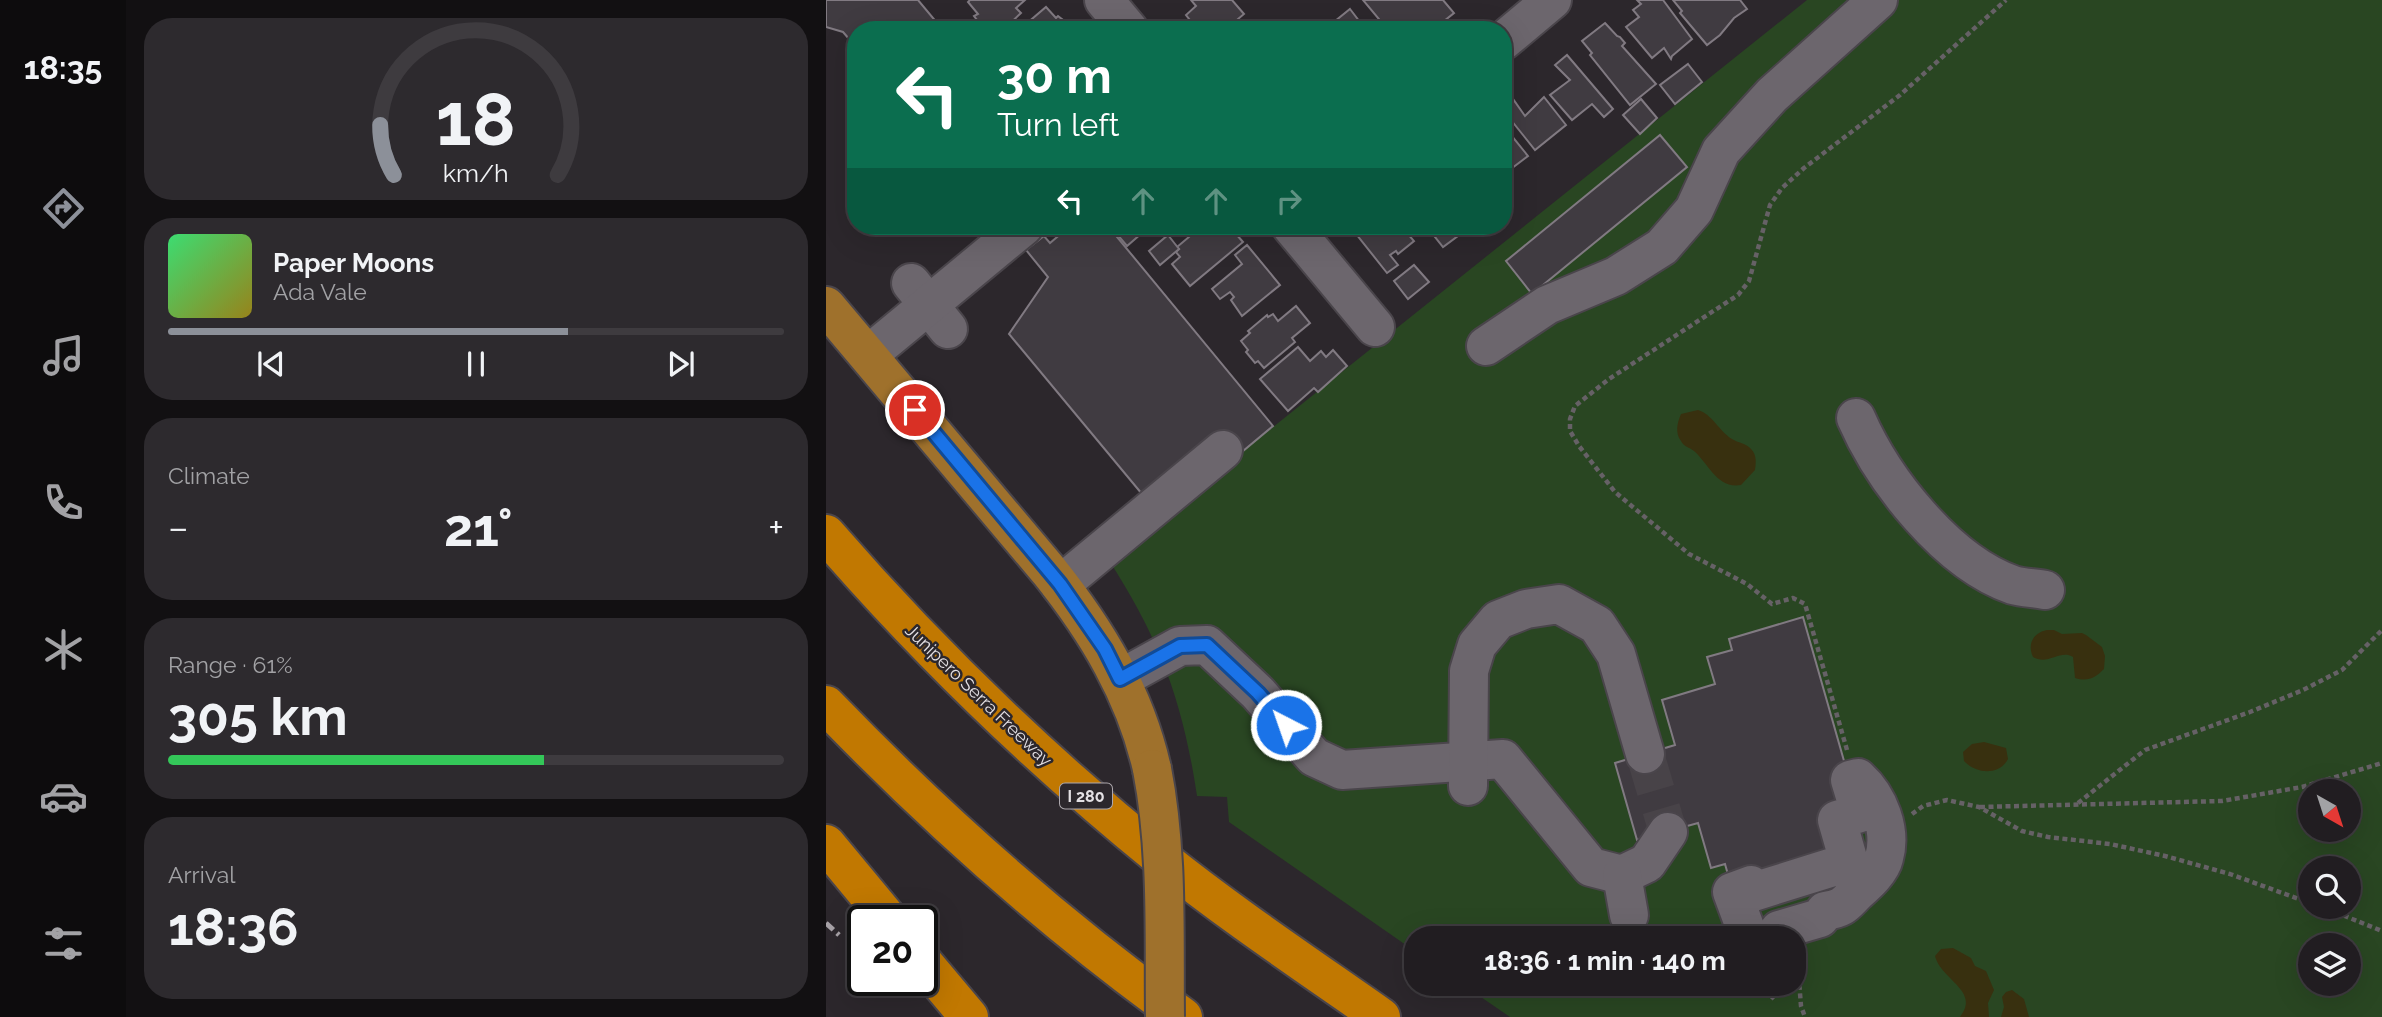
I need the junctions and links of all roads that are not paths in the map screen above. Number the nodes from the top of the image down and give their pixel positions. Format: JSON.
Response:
{"nodes":[{"id":1,"x":1104,"y":0,"type":"edge"},
{"id":2,"x":1552,"y":0,"type":"edge"},
{"id":3,"x":1878,"y":0,"type":"edge"},
{"id":4,"x":1122,"y":21,"type":"edge"},
{"id":5,"x":1512,"y":33,"type":"edge"},
{"id":6,"x":1005,"y":235,"type":"edge"},
{"id":7,"x":1299,"y":235,"type":"edge"},
{"id":8,"x":826,"y":306,"type":"edge"},
{"id":9,"x":1376,"y":327,"type":"dead end"},
{"id":10,"x":1486,"y":346,"type":"dead end"},
{"id":11,"x":868,"y":355,"type":"junction"},
{"id":12,"x":1856,"y":418,"type":"dead end"},
{"id":13,"x":1223,"y":450,"type":"dead end"},
{"id":14,"x":826,"y":534,"type":"edge"},
{"id":15,"x":1060,"y":584,"type":"junction"},
{"id":16,"x":2045,"y":590,"type":"dead end"},
{"id":17,"x":1120,"y":679,"type":"junction"},
{"id":18,"x":826,"y":705,"type":"edge"},
{"id":19,"x":1645,"y":754,"type":"tunnel mouth"},
{"id":20,"x":1468,"y":774,"type":"junction"},
{"id":21,"x":1668,"y":832,"type":"dead end"},
{"id":22,"x":826,"y":844,"type":"edge"},
{"id":23,"x":1622,"y":875,"type":"junction"},
{"id":24,"x":877,"y":905,"type":"edge"},
{"id":25,"x":1629,"y":915,"type":"dead end"},
{"id":26,"x":1745,"y":926,"type":"edge"},
{"id":27,"x":1793,"y":926,"type":"edge"},
{"id":28,"x":938,"y":980,"type":"edge"},
{"id":29,"x":969,"y":1017,"type":"edge"},
{"id":30,"x":1165,"y":1017,"type":"edge"},
{"id":31,"x":1183,"y":1017,"type":"edge"},
{"id":32,"x":1381,"y":1017,"type":"edge"}],
"edges":[{"from":1,"to":4,"type":"street"},
{"from":2,"to":5,"type":"street"},
{"from":3,"to":10,"type":"street"},
{"from":6,"to":11,"type":"street"},
{"from":7,"to":9,"type":"street"},
{"from":8,"to":11,"type":"main road"},
{"from":11,"to":15,"type":"main road"},
{"from":12,"to":16,"type":"street"},
{"from":13,"to":15,"type":"street"},
{"from":14,"to":32,"type":"highway","name":"Junipero Serra Freeway","number":"I 280"},
{"from":15,"to":17,"type":"main road"},
{"from":17,"to":20,"type":"street"},
{"from":17,"to":30,"type":"main road","bridge":true},
{"from":18,"to":31,"type":"highway"},
{"from":19,"to":20,"type":"street"},
{"from":20,"to":23,"type":"street"},
{"from":21,"to":23,"type":"street"},
{"from":22,"to":24,"type":"highway"},
{"from":23,"to":25,"type":"street"},
{"from":26,"to":27,"type":"street"},
{"from":28,"to":29,"type":"highway"}]}
